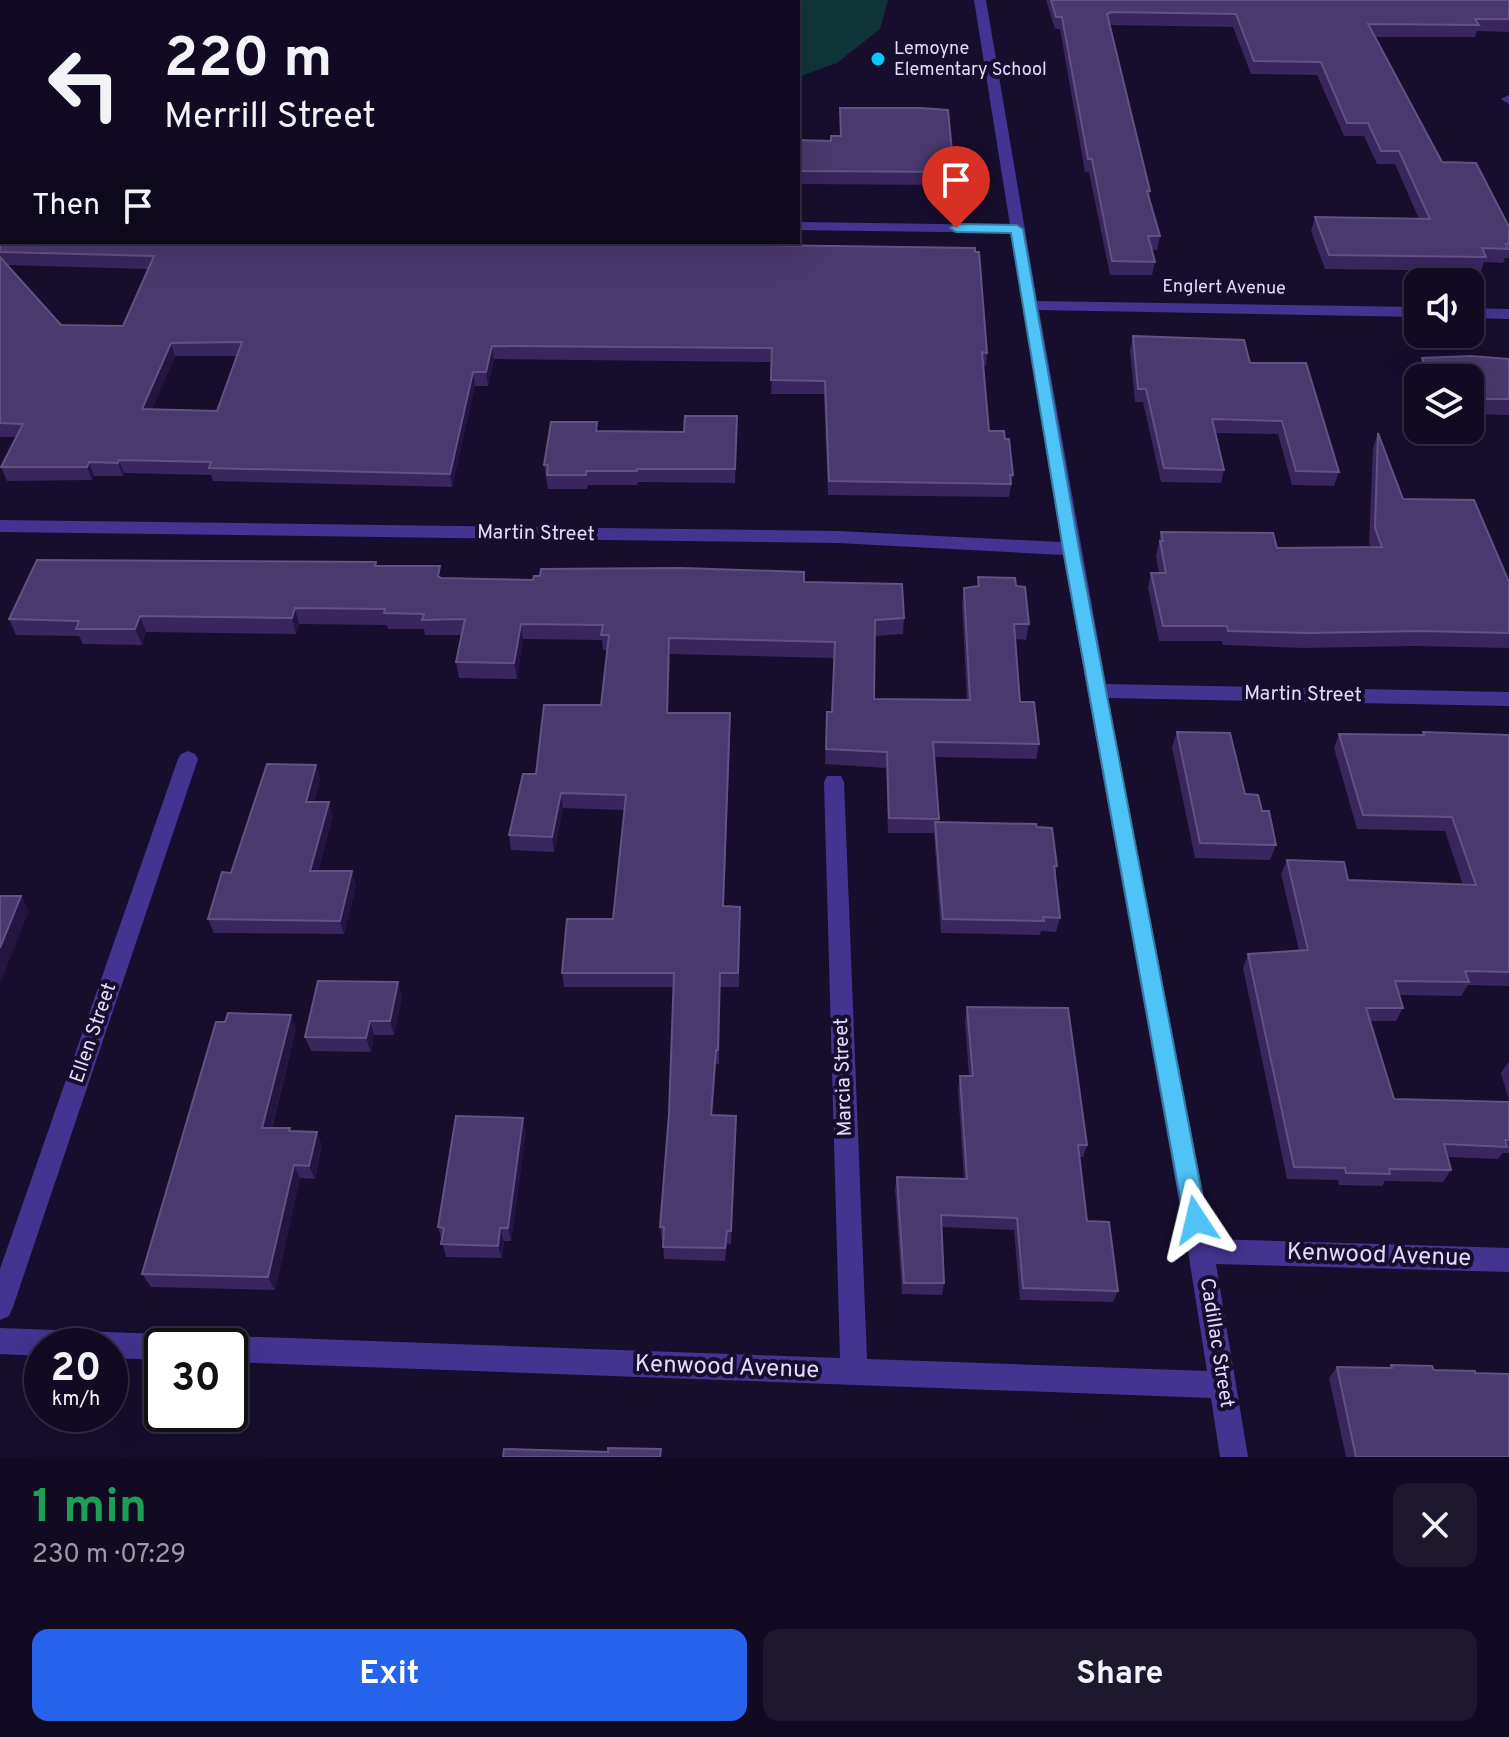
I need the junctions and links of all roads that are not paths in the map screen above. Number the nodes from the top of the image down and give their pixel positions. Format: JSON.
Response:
{"nodes":[{"id":1,"x":980,"y":0,"type":"edge"},
{"id":2,"x":800,"y":226,"type":"edge"},
{"id":3,"x":1017,"y":229,"type":"junction"},
{"id":4,"x":1029,"y":305,"type":"junction"},
{"id":5,"x":1404,"y":312,"type":"edge"},
{"id":6,"x":1484,"y":313,"type":"edge"},
{"id":7,"x":1509,"y":314,"type":"edge"},
{"id":8,"x":0,"y":526,"type":"edge"},
{"id":9,"x":1071,"y":549,"type":"junction"},
{"id":10,"x":1098,"y":691,"type":"junction"},
{"id":11,"x":1509,"y":699,"type":"edge"},
{"id":12,"x":188,"y":759,"type":"dead end"},
{"id":13,"x":834,"y":782,"type":"dead end"},
{"id":14,"x":1201,"y":1251,"type":"junction"},
{"id":15,"x":1509,"y":1260,"type":"edge"},
{"id":16,"x":0,"y":1307,"type":"edge"},
{"id":17,"x":0,"y":1341,"type":"edge"},
{"id":18,"x":144,"y":1346,"type":"edge"},
{"id":19,"x":248,"y":1350,"type":"edge"},
{"id":20,"x":854,"y":1372,"type":"junction"},
{"id":21,"x":1223,"y":1385,"type":"junction"},
{"id":22,"x":1234,"y":1457,"type":"edge"}],
"edges":[{"from":1,"to":3,"type":"street","name":"Cadillac Street"},
{"from":2,"to":3,"type":"street"},
{"from":3,"to":4,"type":"street","name":"Cadillac Street"},
{"from":4,"to":5,"type":"street","name":"Englert Avenue"},
{"from":4,"to":9,"type":"street","name":"Cadillac Street"},
{"from":6,"to":7,"type":"street"},
{"from":8,"to":9,"type":"street","name":"Martin Street"},
{"from":9,"to":10,"type":"street","name":"Cadillac Street"},
{"from":10,"to":11,"type":"street","name":"Martin Street"},
{"from":10,"to":14,"type":"street","name":"Cadillac Street"},
{"from":12,"to":16,"type":"street","name":"Ellen Street"},
{"from":13,"to":20,"type":"street","name":"Marcia Street"},
{"from":14,"to":15,"type":"street","name":"Kenwood Avenue"},
{"from":14,"to":21,"type":"street","name":"Cadillac Street"},
{"from":17,"to":18,"type":"street"},
{"from":19,"to":20,"type":"street","name":"Kenwood Avenue"},
{"from":20,"to":21,"type":"street","name":"Kenwood Avenue"},
{"from":21,"to":22,"type":"street","name":"Cadillac Street"}]}
